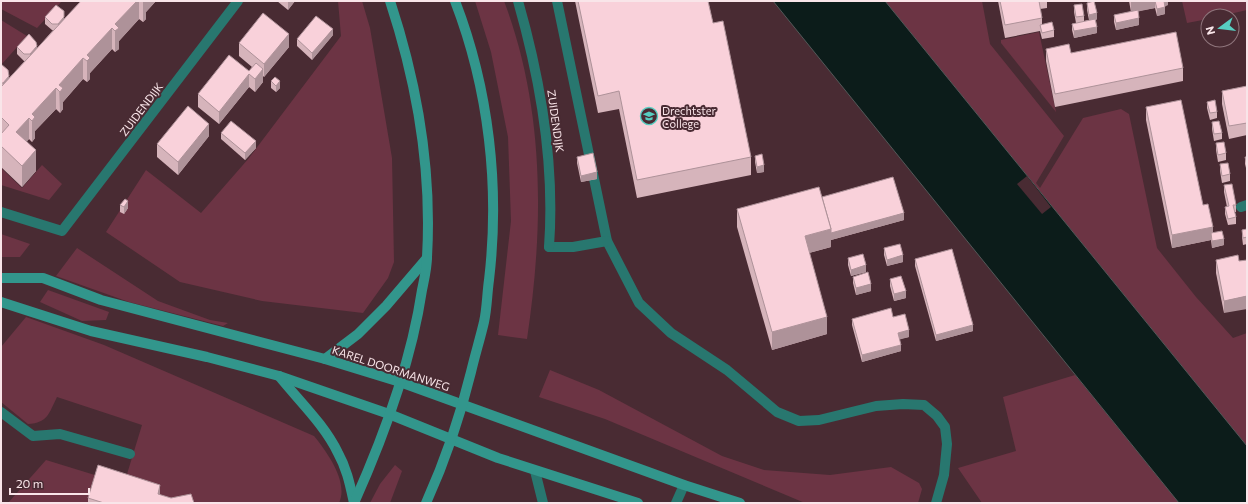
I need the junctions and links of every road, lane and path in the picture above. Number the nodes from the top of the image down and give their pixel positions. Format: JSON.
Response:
{"nodes":[{"id":1,"x":238,"y":1,"type":"edge"},
{"id":2,"x":390,"y":1,"type":"edge"},
{"id":3,"x":455,"y":1,"type":"edge"},
{"id":4,"x":518,"y":1,"type":"edge"},
{"id":5,"x":557,"y":1,"type":"edge"},
{"id":6,"x":1,"y":212,"type":"edge"},
{"id":7,"x":607,"y":240,"type":"junction"},
{"id":8,"x":427,"y":258,"type":"junction"},
{"id":9,"x":1,"y":278,"type":"edge"},
{"id":10,"x":4,"y":302,"type":"edge"},
{"id":11,"x":325,"y":359,"type":"junction"},
{"id":12,"x":279,"y":376,"type":"junction"},
{"id":13,"x":400,"y":382,"type":"junction"},
{"id":14,"x":463,"y":404,"type":"junction"},
{"id":15,"x":1,"y":412,"type":"edge"},
{"id":16,"x":389,"y":414,"type":"junction"},
{"id":17,"x":451,"y":440,"type":"junction"},
{"id":18,"x":130,"y":454,"type":"dead end"},
{"id":19,"x":535,"y":471,"type":"junction"},
{"id":20,"x":684,"y":485,"type":"junction"},
{"id":21,"x":354,"y":503,"type":"edge"},
{"id":22,"x":426,"y":503,"type":"edge"},
{"id":23,"x":543,"y":503,"type":"edge"},
{"id":24,"x":638,"y":503,"type":"edge"},
{"id":25,"x":676,"y":503,"type":"edge"},
{"id":26,"x":740,"y":503,"type":"edge"},
{"id":27,"x":936,"y":503,"type":"edge"}],
"edges":[{"from":1,"to":6,"type":"street","name":"ZUIDENDIJK"},
{"from":2,"to":8,"type":"street"},
{"from":3,"to":14,"type":"street"},
{"from":4,"to":7,"type":"street","name":"ZUIDENDIJK"},
{"from":5,"to":7,"type":"street"},
{"from":7,"to":27,"type":"street"},
{"from":8,"to":11,"type":"street"},
{"from":8,"to":13,"type":"street"},
{"from":9,"to":11,"type":"street","name":"KAREL DOORMANWEG"},
{"from":10,"to":12,"type":"street"},
{"from":11,"to":13,"type":"street","name":"KAREL DOORMANWEG"},
{"from":12,"to":16,"type":"street"},
{"from":12,"to":21,"type":"street"},
{"from":13,"to":14,"type":"street","name":"KAREL DOORMANWEG"},
{"from":13,"to":16,"type":"street"},
{"from":14,"to":17,"type":"street"},
{"from":14,"to":20,"type":"street","name":"KAREL DOORMANWEG"},
{"from":15,"to":18,"type":"street"},
{"from":16,"to":17,"type":"street"},
{"from":16,"to":21,"type":"street"},
{"from":17,"to":19,"type":"street"},
{"from":17,"to":22,"type":"street"},
{"from":19,"to":23,"type":"street"},
{"from":19,"to":24,"type":"street"},
{"from":20,"to":25,"type":"street"},
{"from":20,"to":26,"type":"street","name":"KAREL DOORMANWEG"}]}
